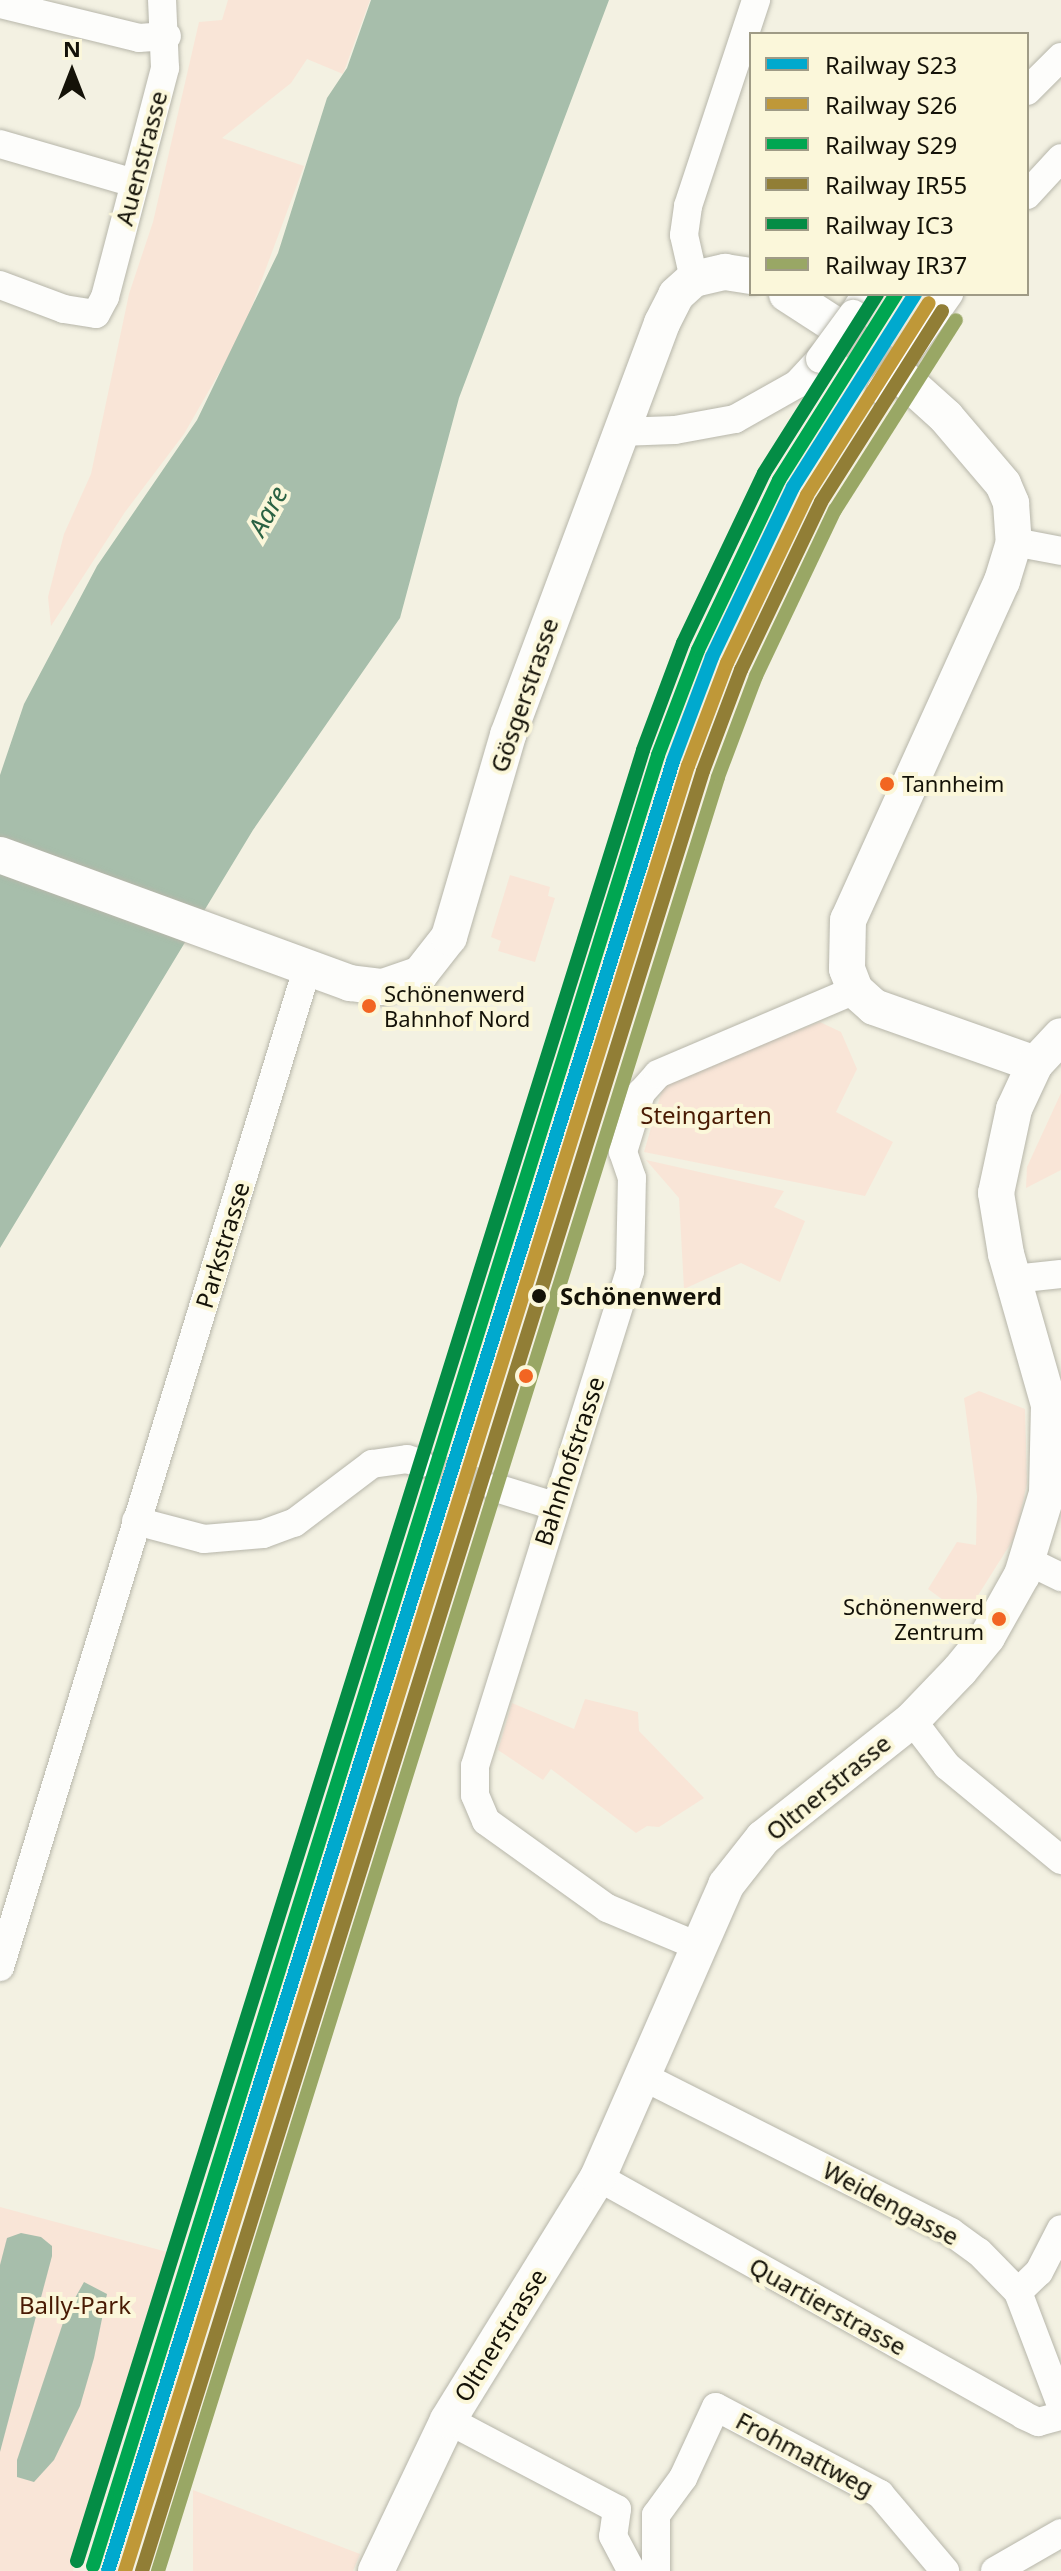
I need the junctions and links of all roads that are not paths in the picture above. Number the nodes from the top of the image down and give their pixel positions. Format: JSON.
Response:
{"nodes":[{"id":1,"x":162,"y":0,"type":"edge"},
{"id":2,"x":756,"y":0,"type":"edge"},
{"id":3,"x":0,"y":4,"type":"edge"},
{"id":4,"x":167,"y":36,"type":"junction"},
{"id":5,"x":1061,"y":57,"type":"edge"},
{"id":6,"x":1029,"y":89,"type":"edge"},
{"id":7,"x":0,"y":144,"type":"edge"},
{"id":8,"x":1061,"y":158,"type":"edge"},
{"id":9,"x":134,"y":183,"type":"junction"},
{"id":10,"x":1029,"y":193,"type":"edge"},
{"id":11,"x":749,"y":276,"type":"edge"},
{"id":12,"x":694,"y":279,"type":"junction"},
{"id":13,"x":0,"y":285,"type":"edge"},
{"id":14,"x":795,"y":296,"type":"edge"},
{"id":15,"x":948,"y":296,"type":"edge"},
{"id":16,"x":852,"y":311,"type":"edge"},
{"id":17,"x":892,"y":384,"type":"joint"},
{"id":18,"x":619,"y":432,"type":"junction"},
{"id":19,"x":1014,"y":542,"type":"junction"},
{"id":20,"x":1061,"y":551,"type":"edge"},
{"id":21,"x":0,"y":855,"type":"edge"},
{"id":22,"x":307,"y":969,"type":"junction"},
{"id":23,"x":855,"y":990,"type":"junction"},
{"id":24,"x":1061,"y":1036,"type":"edge"},
{"id":25,"x":1035,"y":1064,"type":"junction"},
{"id":26,"x":1061,"y":1274,"type":"edge"},
{"id":27,"x":1014,"y":1279,"type":"junction"},
{"id":28,"x":420,"y":1463,"type":"tunnel mouth"},
{"id":29,"x":496,"y":1488,"type":"tunnel mouth"},
{"id":30,"x":554,"y":1506,"type":"junction"},
{"id":31,"x":136,"y":1521,"type":"junction"},
{"id":32,"x":1028,"y":1561,"type":"junction"},
{"id":33,"x":1061,"y":1577,"type":"edge"},
{"id":34,"x":912,"y":1720,"type":"junction"},
{"id":35,"x":1061,"y":1860,"type":"edge"},
{"id":36,"x":695,"y":1945,"type":"junction"},
{"id":37,"x":0,"y":1967,"type":"edge"},
{"id":38,"x":644,"y":2077,"type":"junction"},
{"id":39,"x":598,"y":2177,"type":"junction"},
{"id":40,"x":1061,"y":2229,"type":"edge"},
{"id":41,"x":1050,"y":2276,"type":"edge"},
{"id":42,"x":1018,"y":2292,"type":"junction"},
{"id":43,"x":1061,"y":2405,"type":"edge"},
{"id":44,"x":1061,"y":2416,"type":"edge"},
{"id":45,"x":448,"y":2420,"type":"junction"},
{"id":46,"x":617,"y":2509,"type":"junction"},
{"id":47,"x":656,"y":2515,"type":"junction"},
{"id":48,"x":1061,"y":2533,"type":"edge"},
{"id":49,"x":376,"y":2571,"type":"edge"},
{"id":50,"x":632,"y":2571,"type":"edge"},
{"id":51,"x":656,"y":2571,"type":"edge"},
{"id":52,"x":945,"y":2571,"type":"edge"},
{"id":53,"x":995,"y":2571,"type":"edge"}],
"edges":[{"from":1,"to":4,"type":"street","name":"Auenstrasse"},
{"from":2,"to":12,"type":"street"},
{"from":3,"to":4,"type":"street"},
{"from":4,"to":9,"type":"street","name":"Auenstrasse"},
{"from":5,"to":6,"type":"street"},
{"from":7,"to":9,"type":"street"},
{"from":8,"to":10,"type":"street"},
{"from":9,"to":13,"type":"street","name":"Auenstrasse"},
{"from":11,"to":12,"type":"main road"},
{"from":12,"to":18,"type":"main road","name":"Gösgerstrasse"},
{"from":14,"to":16,"type":"main road"},
{"from":15,"to":17,"type":"street"},
{"from":16,"to":18,"type":"street","bridge":true},
{"from":17,"to":19,"type":"main road"},
{"from":18,"to":22,"type":"main road","name":"Gösgerstrasse"},
{"from":19,"to":20,"type":"street"},
{"from":19,"to":23,"type":"main road"},
{"from":21,"to":22,"type":"main road","name":"Gösgerstrasse"},
{"from":22,"to":31,"type":"street","name":"Parkstrasse"},
{"from":23,"to":25,"type":"main road"},
{"from":23,"to":30,"type":"street","name":"Bahnhofstrasse"},
{"from":24,"to":25,"type":"main road","name":"Oltnerstrasse"},
{"from":25,"to":27,"type":"main road","name":"Oltnerstrasse"},
{"from":26,"to":27,"type":"street"},
{"from":27,"to":32,"type":"main road","name":"Oltnerstrasse"},
{"from":28,"to":31,"type":"street"},
{"from":29,"to":30,"type":"street"},
{"from":30,"to":36,"type":"street","name":"Bahnhofstrasse"},
{"from":31,"to":37,"type":"street","name":"Parkstrasse"},
{"from":32,"to":33,"type":"street"},
{"from":32,"to":34,"type":"main road","name":"Oltnerstrasse"},
{"from":34,"to":35,"type":"street"},
{"from":34,"to":36,"type":"main road","name":"Oltnerstrasse"},
{"from":36,"to":38,"type":"main road","name":"Oltnerstrasse"},
{"from":38,"to":39,"type":"main road","name":"Oltnerstrasse"},
{"from":38,"to":42,"type":"street","name":"Weidengasse"},
{"from":39,"to":44,"type":"street","name":"Quartierstrasse"},
{"from":39,"to":45,"type":"main road","name":"Oltnerstrasse"},
{"from":40,"to":41,"type":"street"},
{"from":41,"to":42,"type":"street"},
{"from":42,"to":43,"type":"street","name":"Weidengasse"},
{"from":45,"to":46,"type":"street"},
{"from":45,"to":49,"type":"main road","name":"Oltnerstrasse"},
{"from":46,"to":47,"type":"street"},
{"from":46,"to":50,"type":"street"},
{"from":47,"to":51,"type":"street"},
{"from":47,"to":52,"type":"street","name":"Frohmattweg"},
{"from":48,"to":53,"type":"street"}]}
